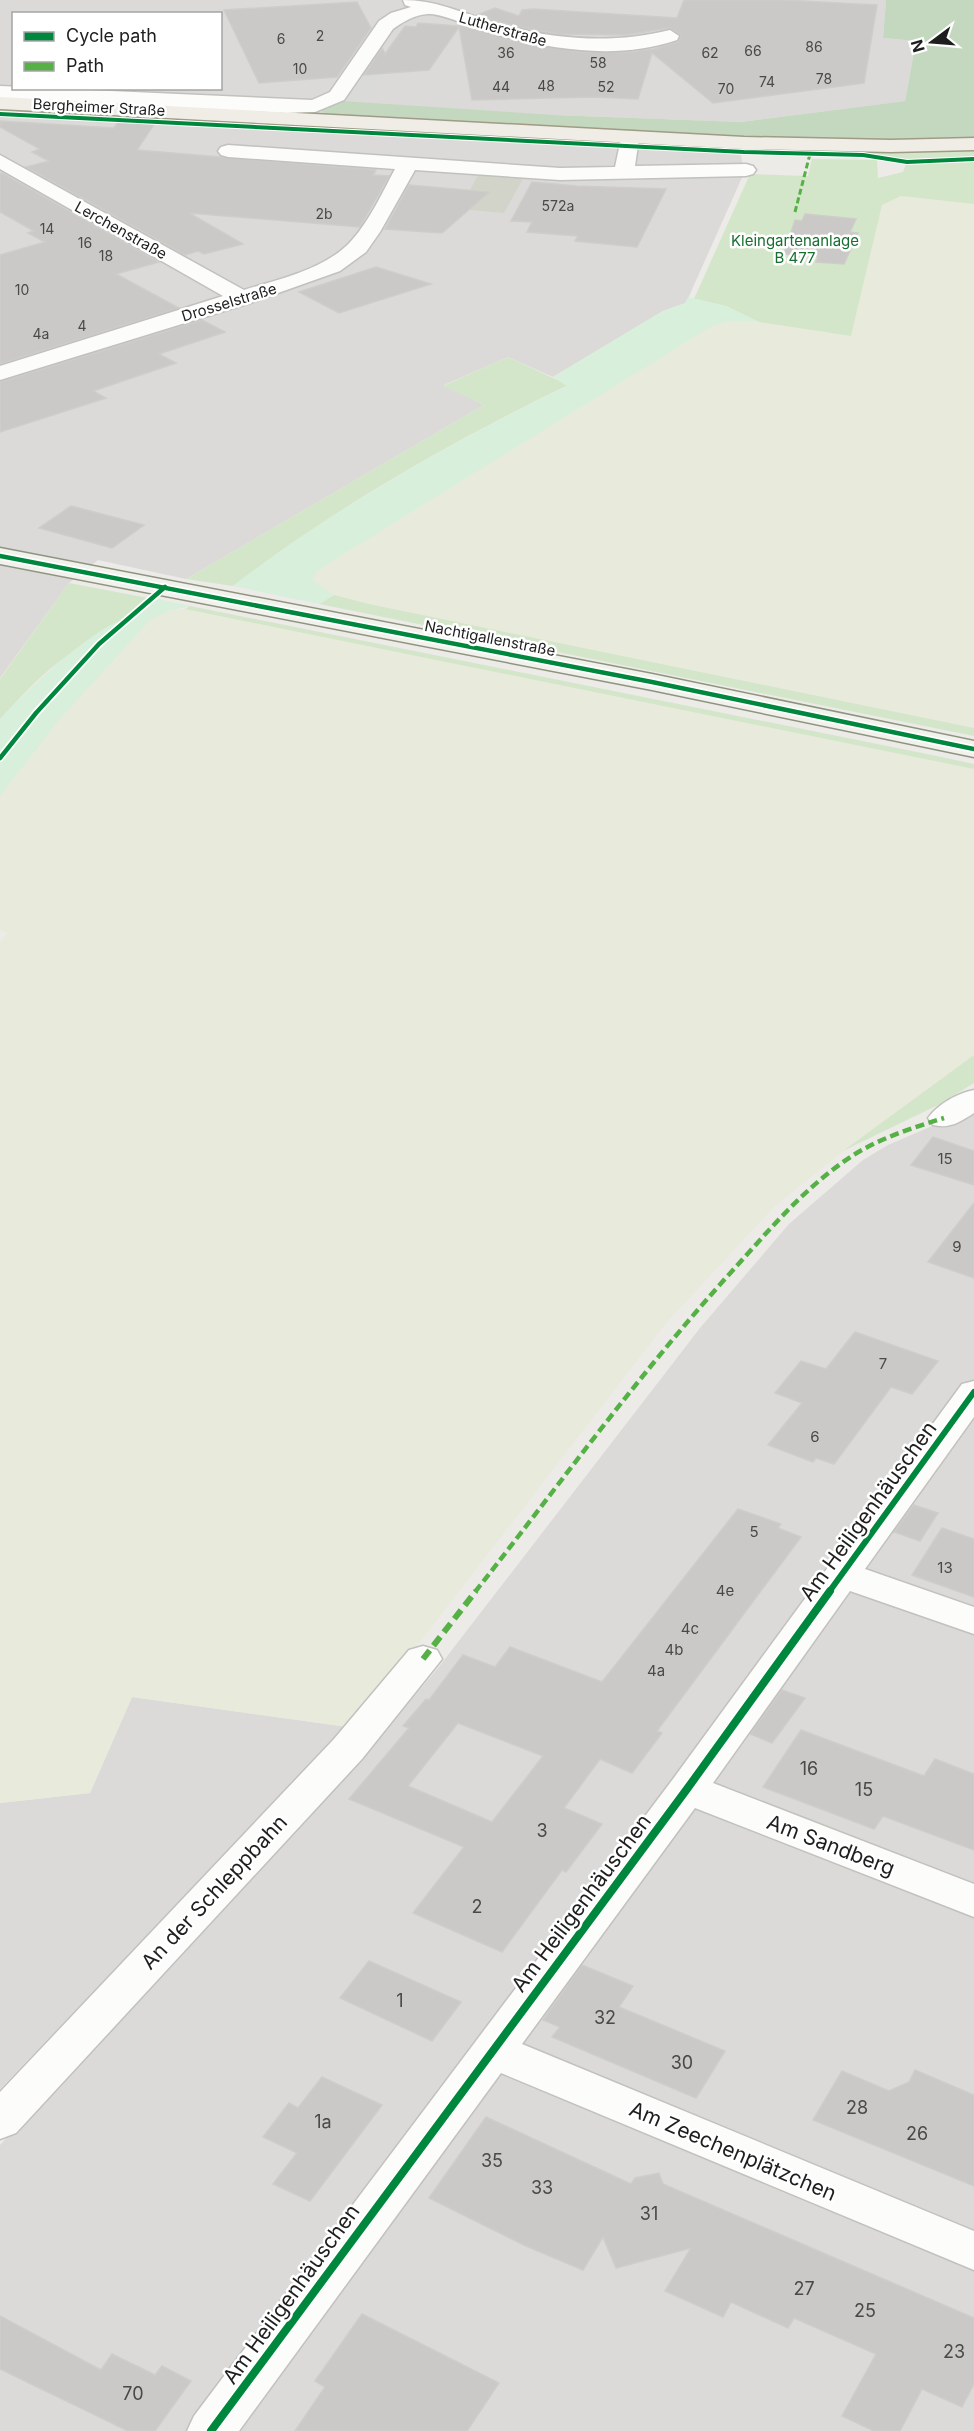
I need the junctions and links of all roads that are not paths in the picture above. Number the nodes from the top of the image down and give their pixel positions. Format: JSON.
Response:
{"nodes":[{"id":1,"x":410,"y":0,"type":"edge"},
{"id":2,"x":431,"y":7,"type":"junction"},
{"id":3,"x":670,"y":36,"type":"dead end"},
{"id":4,"x":0,"y":92,"type":"edge"},
{"id":5,"x":0,"y":103,"type":"edge"},
{"id":6,"x":0,"y":114,"type":"edge"},
{"id":7,"x":196,"y":124,"type":"dead end"},
{"id":8,"x":629,"y":138,"type":"junction"},
{"id":9,"x":974,"y":144,"type":"edge"},
{"id":10,"x":228,"y":151,"type":"dead end"},
{"id":11,"x":0,"y":161,"type":"edge"},
{"id":12,"x":408,"y":164,"type":"junction"},
{"id":13,"x":746,"y":170,"type":"dead end"},
{"id":14,"x":624,"y":173,"type":"junction"},
{"id":15,"x":242,"y":298,"type":"junction"},
{"id":16,"x":0,"y":373,"type":"edge"},
{"id":17,"x":0,"y":556,"type":"edge"},
{"id":18,"x":974,"y":749,"type":"edge"},
{"id":19,"x":974,"y":1099,"type":"edge"},
{"id":20,"x":974,"y":1127,"type":"edge"},
{"id":21,"x":974,"y":1392,"type":"edge"},
{"id":22,"x":842,"y":1575,"type":"junction"},
{"id":23,"x":974,"y":1621,"type":"edge"},
{"id":24,"x":423,"y":1659,"type":"dead end"},
{"id":25,"x":687,"y":1789,"type":"junction"},
{"id":26,"x":974,"y":1901,"type":"edge"},
{"id":27,"x":491,"y":2050,"type":"junction"},
{"id":28,"x":0,"y":2121,"type":"edge"},
{"id":29,"x":974,"y":2252,"type":"edge"},
{"id":30,"x":211,"y":2431,"type":"edge"}],
"edges":[{"from":1,"to":2,"type":"street","name":"Lutherstraße"},
{"from":2,"to":3,"type":"street","name":"Lutherstraße"},
{"from":2,"to":4,"type":"street","name":"Bergheimer Straße"},
{"from":5,"to":8,"type":"main road","name":"Bergheimer Straße"},
{"from":6,"to":7,"type":"street","name":"Bergheimer Straße"},
{"from":8,"to":9,"type":"main road","name":"Bergheimer Straße"},
{"from":8,"to":14,"type":"street"},
{"from":10,"to":12,"type":"street"},
{"from":11,"to":15,"type":"street","name":"Lerchenstraße"},
{"from":12,"to":14,"type":"street"},
{"from":12,"to":15,"type":"street","name":"Drosselstraße"},
{"from":13,"to":14,"type":"street"},
{"from":15,"to":16,"type":"street","name":"Drosselstraße"},
{"from":17,"to":18,"type":"main road","name":"Nachtigallenstraße"},
{"from":19,"to":20,"type":"street"},
{"from":21,"to":22,"type":"street","name":"Am Heiligenhäuschen"},
{"from":22,"to":23,"type":"street"},
{"from":22,"to":25,"type":"street","name":"Am Heiligenhäuschen"},
{"from":24,"to":28,"type":"street","name":"An der Schleppbahn"},
{"from":25,"to":26,"type":"street","name":"Am Sandberg"},
{"from":25,"to":27,"type":"street","name":"Am Heiligenhäuschen"},
{"from":27,"to":29,"type":"street","name":"Am Zeechenplätzchen"},
{"from":27,"to":30,"type":"street","name":"Am Heiligenhäuschen"}]}
